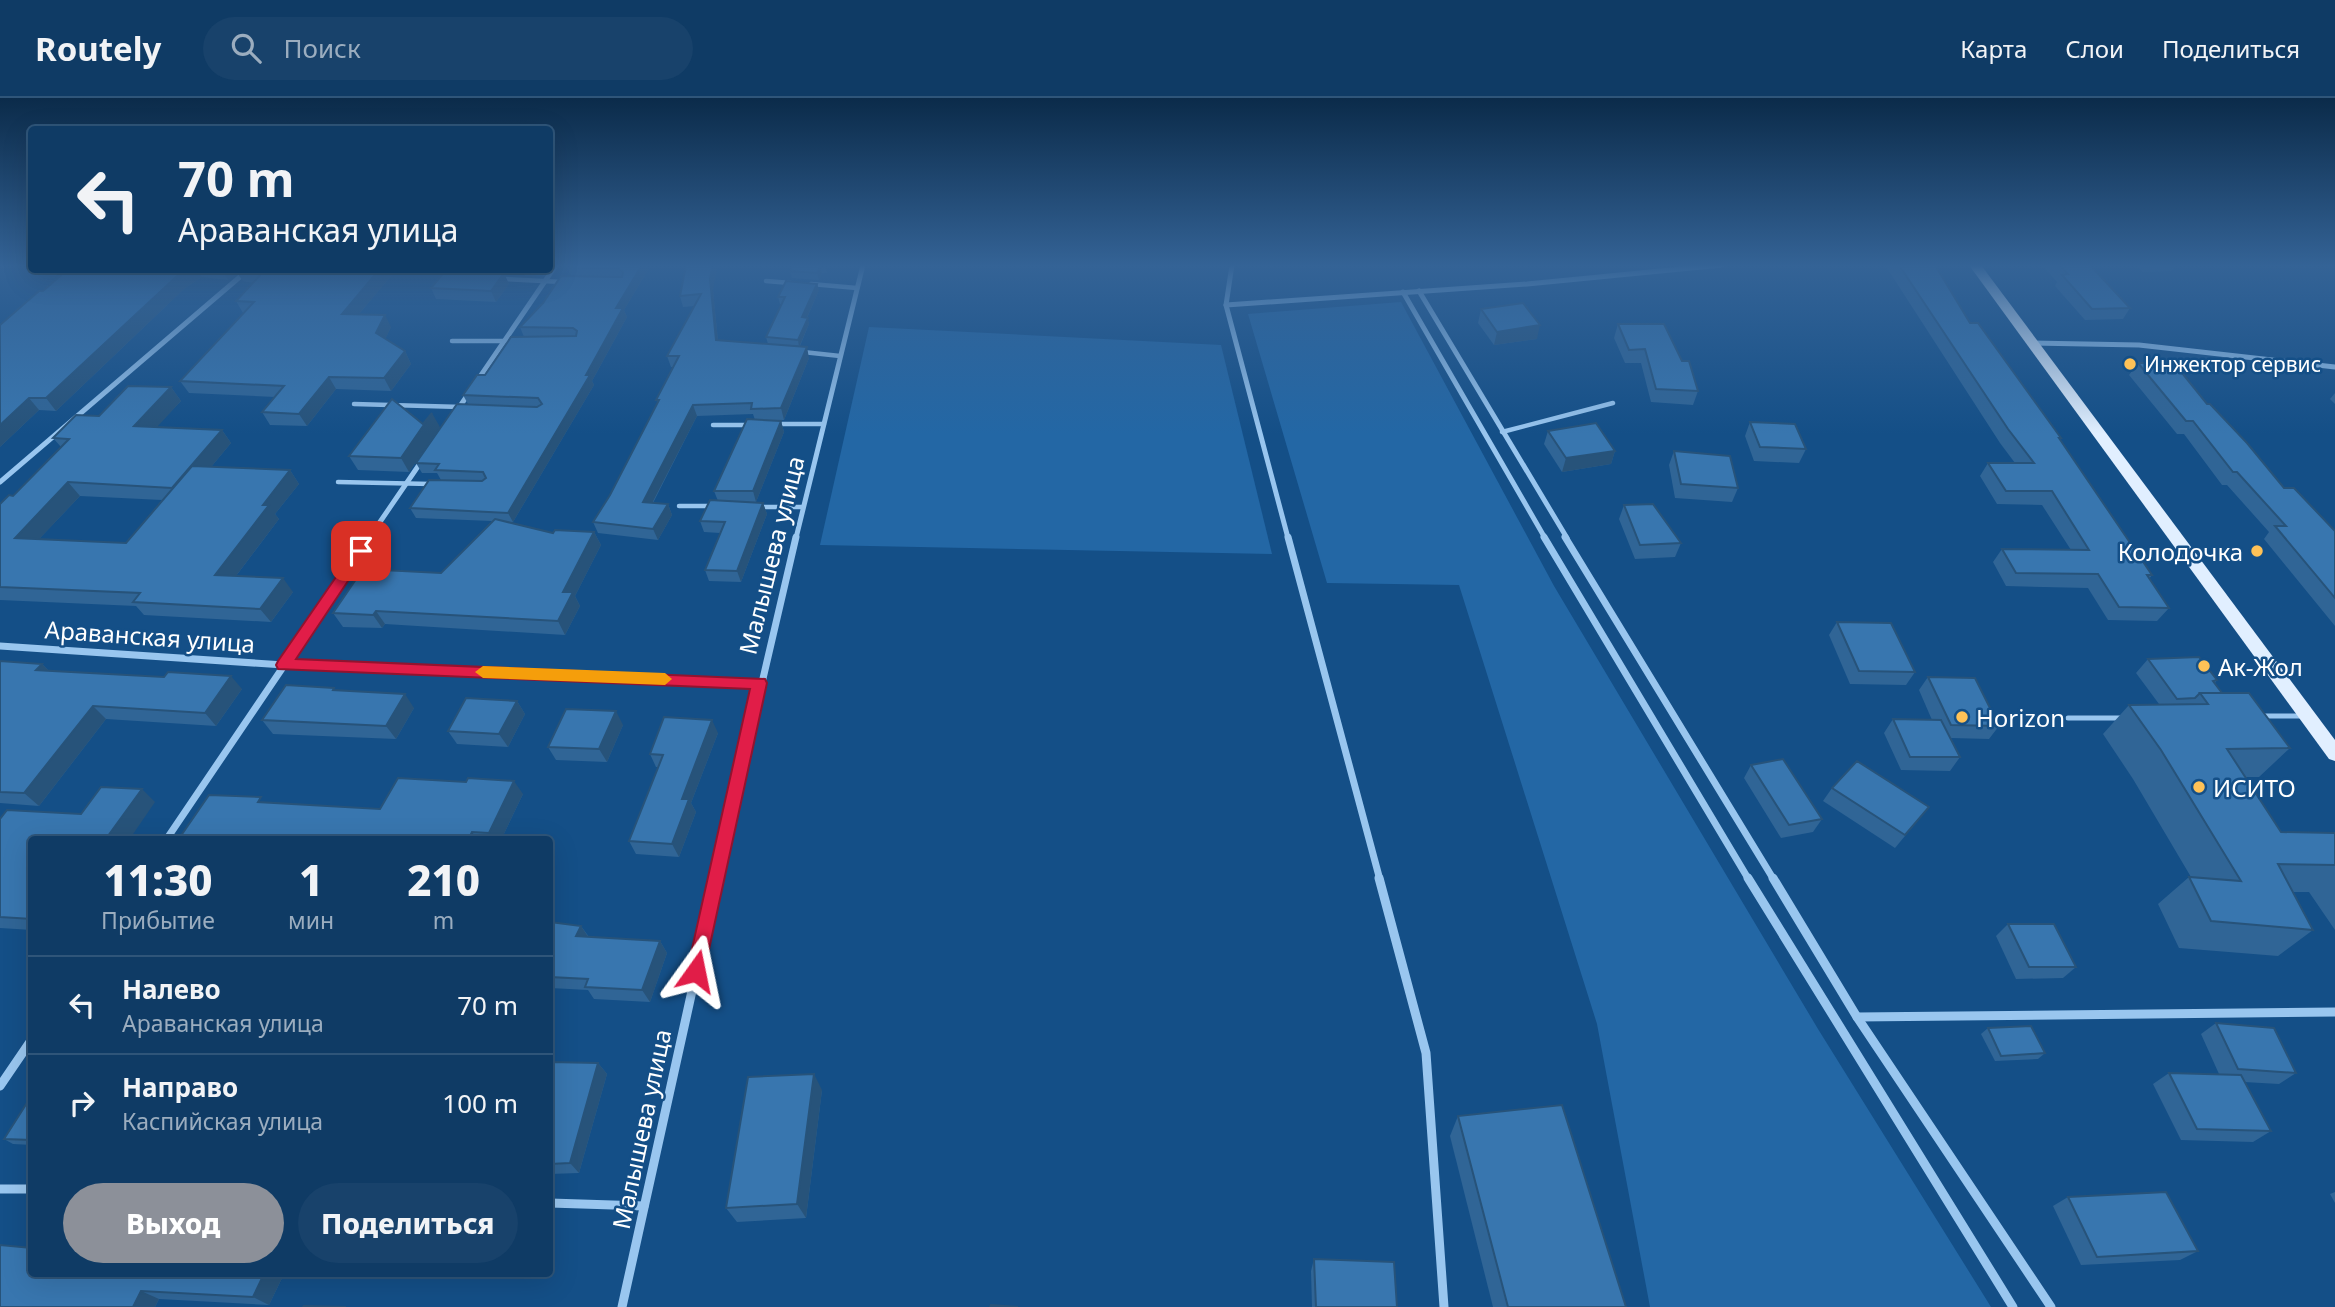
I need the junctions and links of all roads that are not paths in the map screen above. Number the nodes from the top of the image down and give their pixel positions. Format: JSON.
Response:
{"nodes":[{"id":1,"x":188,"y":321,"type":"edge"},
{"id":2,"x":517,"y":321,"type":"edge"},
{"id":3,"x":849,"y":321,"type":"edge"},
{"id":4,"x":1230,"y":321,"type":"edge"},
{"id":5,"x":1420,"y":321,"type":"edge"},
{"id":6,"x":1437,"y":321,"type":"edge"},
{"id":7,"x":2016,"y":321,"type":"edge"},
{"id":8,"x":452,"y":341,"type":"dead end"},
{"id":9,"x":504,"y":341,"type":"junction"},
{"id":10,"x":516,"y":341,"type":"edge"},
{"id":11,"x":2032,"y":343,"type":"junction"},
{"id":12,"x":802,"y":352,"type":"edge"},
{"id":13,"x":841,"y":356,"type":"junction"},
{"id":14,"x":2335,"y":367,"type":"edge"},
{"id":15,"x":1613,"y":402,"type":"dead end"},
{"id":16,"x":354,"y":404,"type":"dead end"},
{"id":17,"x":459,"y":407,"type":"junction"},
{"id":18,"x":472,"y":408,"type":"edge"},
{"id":19,"x":451,"y":418,"type":"edge"},
{"id":20,"x":768,"y":424,"type":"edge"},
{"id":21,"x":824,"y":424,"type":"junction"},
{"id":22,"x":713,"y":425,"type":"dead end"},
{"id":23,"x":755,"y":425,"type":"edge"},
{"id":24,"x":1502,"y":432,"type":"junction"},
{"id":25,"x":429,"y":451,"type":"edge"},
{"id":26,"x":0,"y":482,"type":"edge"},
{"id":27,"x":338,"y":482,"type":"dead end"},
{"id":28,"x":407,"y":483,"type":"junction"},
{"id":29,"x":434,"y":484,"type":"edge"},
{"id":30,"x":678,"y":506,"type":"dead end"},
{"id":31,"x":720,"y":506,"type":"edge"},
{"id":32,"x":748,"y":506,"type":"edge"},
{"id":33,"x":803,"y":507,"type":"junction"},
{"id":34,"x":0,"y":646,"type":"edge"},
{"id":35,"x":284,"y":665,"type":"junction"},
{"id":36,"x":760,"y":683,"type":"junction"},
{"id":37,"x":2256,"y":716,"type":"edge"},
{"id":38,"x":2307,"y":716,"type":"junction"},
{"id":39,"x":2068,"y":718,"type":"dead end"},
{"id":40,"x":2135,"y":718,"type":"edge"},
{"id":41,"x":2335,"y":754,"type":"edge"},
{"id":42,"x":169,"y":836,"type":"edge"},
{"id":43,"x":2335,"y":1012,"type":"edge"},
{"id":44,"x":1857,"y":1017,"type":"junction"},
{"id":45,"x":28,"y":1045,"type":"edge"},
{"id":46,"x":0,"y":1086,"type":"edge"},
{"id":47,"x":0,"y":1189,"type":"edge"},
{"id":48,"x":28,"y":1189,"type":"edge"},
{"id":49,"x":553,"y":1203,"type":"edge"},
{"id":50,"x":644,"y":1206,"type":"junction"},
{"id":51,"x":622,"y":1307,"type":"edge"},
{"id":52,"x":1444,"y":1307,"type":"edge"},
{"id":53,"x":2014,"y":1307,"type":"edge"},
{"id":54,"x":2051,"y":1307,"type":"edge"}],
"edges":[{"from":1,"to":26,"type":"street"},
{"from":2,"to":9,"type":"street"},
{"from":3,"to":13,"type":"street","name":"Малышева улица"},
{"from":4,"to":52,"type":"street"},
{"from":5,"to":53,"type":"street"},
{"from":6,"to":24,"type":"street"},
{"from":7,"to":11,"type":"main road"},
{"from":8,"to":9,"type":"lane"},
{"from":9,"to":10,"type":"lane"},
{"from":9,"to":17,"type":"street"},
{"from":11,"to":14,"type":"street"},
{"from":11,"to":38,"type":"main road"},
{"from":12,"to":13,"type":"lane"},
{"from":13,"to":21,"type":"street","name":"Малышева улица"},
{"from":15,"to":24,"type":"lane"},
{"from":16,"to":17,"type":"lane"},
{"from":17,"to":18,"type":"lane"},
{"from":17,"to":19,"type":"street"},
{"from":20,"to":21,"type":"lane"},
{"from":21,"to":33,"type":"street","name":"Малышева улица"},
{"from":22,"to":23,"type":"lane"},
{"from":24,"to":44,"type":"street"},
{"from":25,"to":28,"type":"street"},
{"from":27,"to":28,"type":"lane"},
{"from":28,"to":29,"type":"lane"},
{"from":28,"to":35,"type":"street"},
{"from":30,"to":31,"type":"lane"},
{"from":32,"to":33,"type":"lane"},
{"from":33,"to":36,"type":"street","name":"Малышева улица"},
{"from":34,"to":35,"type":"street","name":"Араванская улица"},
{"from":35,"to":36,"type":"street","name":"Араванская улица"},
{"from":35,"to":42,"type":"street"},
{"from":36,"to":50,"type":"street","name":"Малышева улица"},
{"from":37,"to":38,"type":"lane"},
{"from":38,"to":41,"type":"main road"},
{"from":39,"to":40,"type":"lane"},
{"from":43,"to":44,"type":"street"},
{"from":44,"to":54,"type":"street"},
{"from":45,"to":46,"type":"street"},
{"from":47,"to":48,"type":"street"},
{"from":49,"to":50,"type":"street"},
{"from":50,"to":51,"type":"street","name":"Малышева улица"}]}
